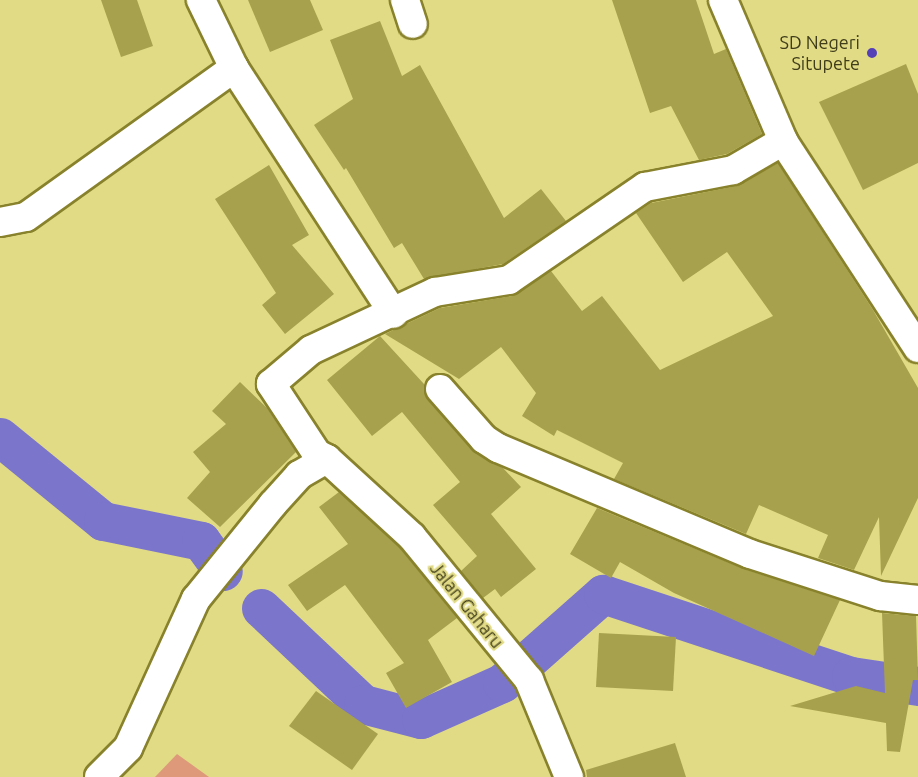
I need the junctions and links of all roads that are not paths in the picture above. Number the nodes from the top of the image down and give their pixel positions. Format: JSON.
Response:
{"nodes":[{"id":1,"x":201,"y":0,"type":"edge"},
{"id":2,"x":723,"y":0,"type":"edge"},
{"id":3,"x":234,"y":68,"type":"junction"},
{"id":4,"x":783,"y":141,"type":"junction"},
{"id":5,"x":0,"y":222,"type":"edge"},
{"id":6,"x":394,"y":314,"type":"junction"},
{"id":7,"x":918,"y":348,"type":"edge"},
{"id":8,"x":440,"y":389,"type":"dead end"},
{"id":9,"x":327,"y":459,"type":"junction"},
{"id":10,"x":918,"y":600,"type":"edge"},
{"id":11,"x":99,"y":777,"type":"edge"},
{"id":12,"x":569,"y":777,"type":"edge"}],
"edges":[{"from":1,"to":3,"type":"street"},
{"from":2,"to":4,"type":"street"},
{"from":3,"to":5,"type":"street"},
{"from":3,"to":6,"type":"street"},
{"from":4,"to":6,"type":"street"},
{"from":4,"to":7,"type":"street"},
{"from":6,"to":9,"type":"street","name":"Jalan Gaharu"},
{"from":8,"to":10,"type":"street"},
{"from":9,"to":11,"type":"street"},
{"from":9,"to":12,"type":"street","name":"Jalan Gaharu"}]}
